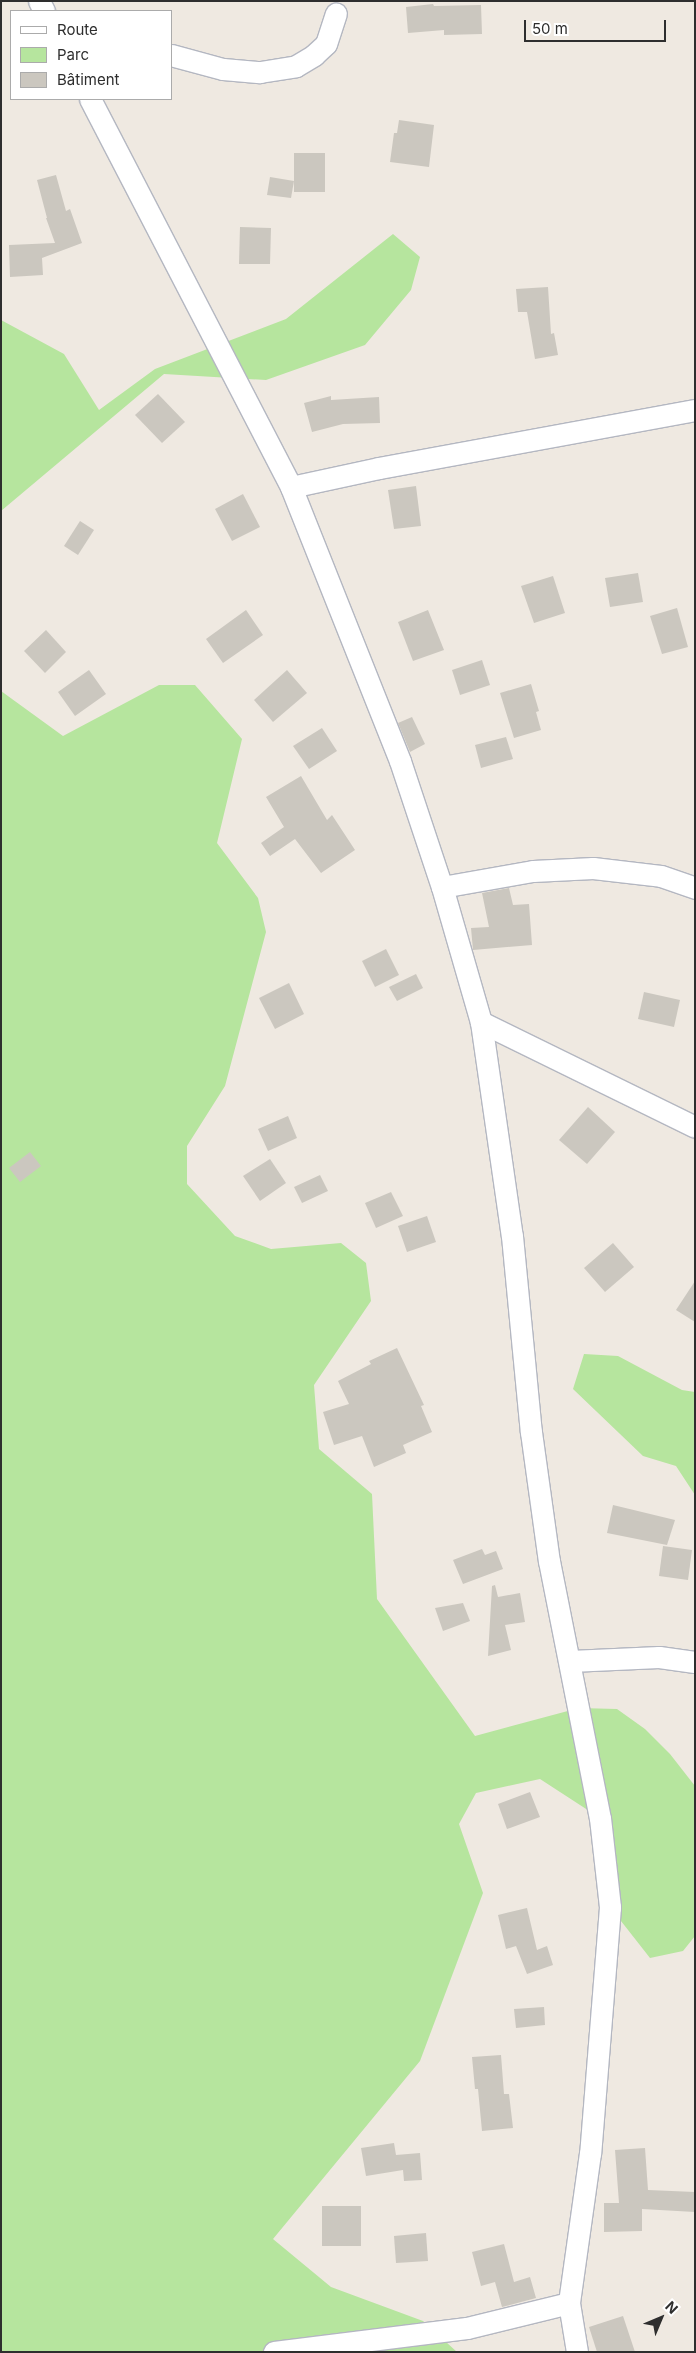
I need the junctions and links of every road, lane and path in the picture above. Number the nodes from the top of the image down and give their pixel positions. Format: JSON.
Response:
{"nodes":[{"id":1,"x":336,"y":14,"type":"dead end"},
{"id":2,"x":172,"y":55,"type":"edge"},
{"id":3,"x":91,"y":100,"type":"edge"},
{"id":4,"x":695,"y":410,"type":"edge"},
{"id":5,"x":291,"y":487,"type":"junction"},
{"id":6,"x":442,"y":888,"type":"junction"},
{"id":7,"x":695,"y":888,"type":"edge"},
{"id":8,"x":481,"y":1022,"type":"junction"},
{"id":9,"x":695,"y":1126,"type":"edge"},
{"id":10,"x":570,"y":1661,"type":"junction"},
{"id":11,"x":695,"y":1662,"type":"edge"},
{"id":12,"x":568,"y":2303,"type":"junction"},
{"id":13,"x":274,"y":2352,"type":"edge"},
{"id":14,"x":578,"y":2352,"type":"edge"}],
"edges":[{"from":1,"to":2,"type":"street"},
{"from":3,"to":5,"type":"street"},
{"from":4,"to":5,"type":"street"},
{"from":5,"to":6,"type":"street"},
{"from":6,"to":7,"type":"street"},
{"from":6,"to":8,"type":"street"},
{"from":8,"to":9,"type":"street"},
{"from":8,"to":10,"type":"street"},
{"from":10,"to":11,"type":"street"},
{"from":10,"to":12,"type":"street"},
{"from":12,"to":13,"type":"street"},
{"from":12,"to":14,"type":"street"}]}
